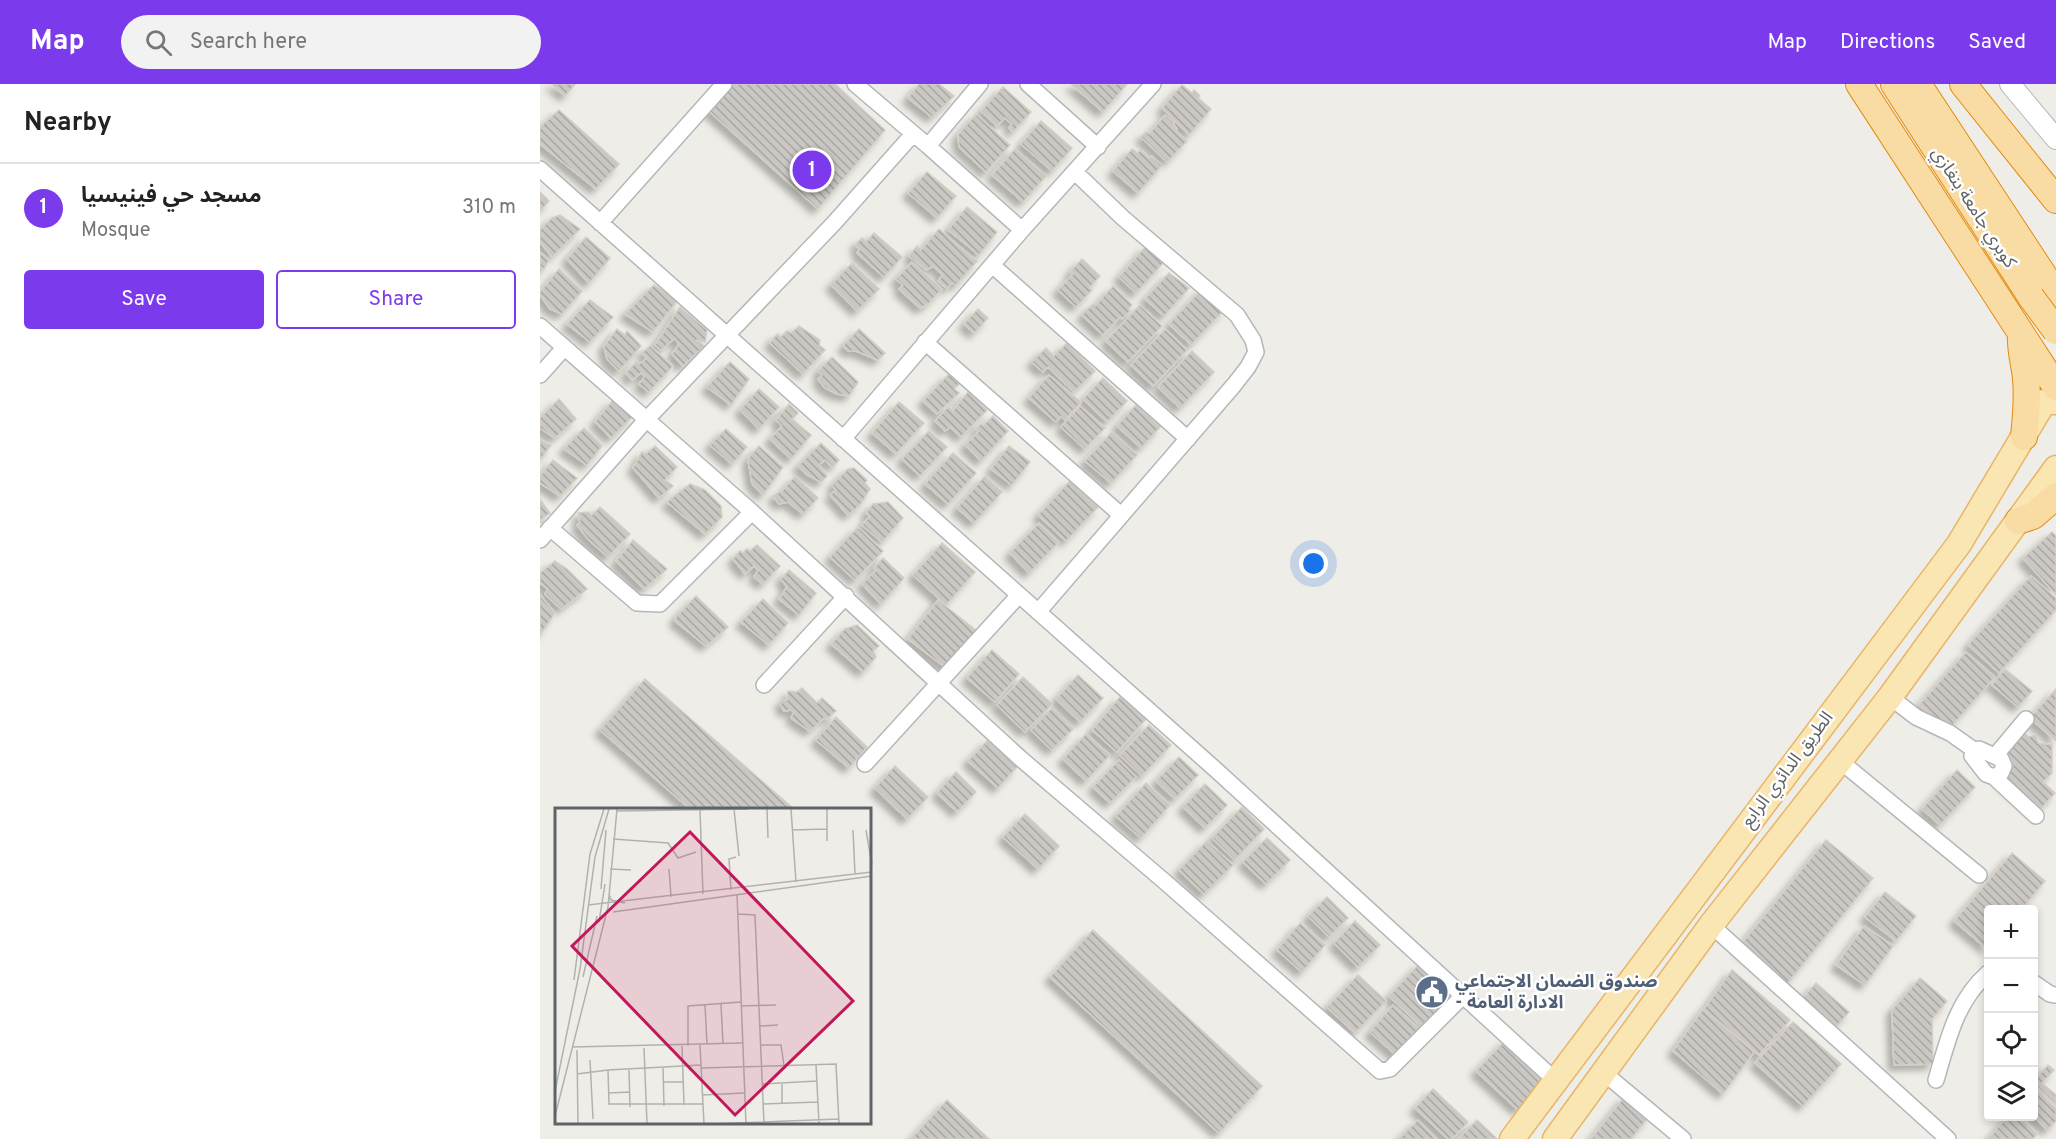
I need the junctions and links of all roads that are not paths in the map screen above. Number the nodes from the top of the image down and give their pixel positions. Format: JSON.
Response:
{"nodes":[{"id":1,"x":724,"y":84,"type":"edge"},
{"id":2,"x":855,"y":84,"type":"edge"},
{"id":3,"x":980,"y":84,"type":"edge"},
{"id":4,"x":1028,"y":84,"type":"edge"},
{"id":5,"x":1153,"y":84,"type":"edge"},
{"id":6,"x":1859,"y":84,"type":"edge"},
{"id":7,"x":1894,"y":84,"type":"edge"},
{"id":8,"x":1918,"y":84,"type":"edge"},
{"id":9,"x":1963,"y":84,"type":"edge"},
{"id":10,"x":1976,"y":84,"type":"edge"},
{"id":11,"x":2010,"y":84,"type":"edge"},
{"id":12,"x":1982,"y":109,"type":"junction"},
{"id":13,"x":913,"y":134,"type":"junction"},
{"id":14,"x":2056,"y":139,"type":"edge"},
{"id":15,"x":928,"y":146,"type":"junction"},
{"id":16,"x":1098,"y":147,"type":"junction"},
{"id":17,"x":540,"y":169,"type":"edge"},
{"id":18,"x":1075,"y":172,"type":"junction"},
{"id":19,"x":2056,"y":200,"type":"edge"},
{"id":20,"x":600,"y":223,"type":"junction"},
{"id":21,"x":1022,"y":230,"type":"junction"},
{"id":22,"x":992,"y":265,"type":"junction"},
{"id":23,"x":2046,"y":292,"type":"edge"},
{"id":24,"x":540,"y":326,"type":"edge"},
{"id":25,"x":2056,"y":330,"type":"edge"},
{"id":26,"x":2021,"y":332,"type":"junction"},
{"id":27,"x":729,"y":335,"type":"junction"},
{"id":28,"x":926,"y":342,"type":"junction"},
{"id":29,"x":564,"y":348,"type":"junction"},
{"id":30,"x":540,"y":375,"type":"edge"},
{"id":31,"x":2056,"y":387,"type":"edge"},
{"id":32,"x":2056,"y":402,"type":"edge"},
{"id":33,"x":646,"y":420,"type":"junction"},
{"id":34,"x":2024,"y":437,"type":"junction"},
{"id":35,"x":843,"y":439,"type":"junction"},
{"id":36,"x":1188,"y":439,"type":"junction"},
{"id":37,"x":2056,"y":468,"type":"edge"},
{"id":38,"x":2056,"y":496,"type":"edge"},
{"id":39,"x":752,"y":512,"type":"junction"},
{"id":40,"x":1122,"y":515,"type":"junction"},
{"id":41,"x":2018,"y":521,"type":"junction"},
{"id":42,"x":545,"y":534,"type":"edge"},
{"id":43,"x":1963,"y":538,"type":"junction"},
{"id":44,"x":1991,"y":560,"type":"junction"},
{"id":45,"x":1019,"y":595,"type":"junction"},
{"id":46,"x":846,"y":596,"type":"junction"},
{"id":47,"x":1038,"y":612,"type":"junction"},
{"id":48,"x":940,"y":684,"type":"junction"},
{"id":49,"x":764,"y":685,"type":"dead end"},
{"id":50,"x":1890,"y":697,"type":"junction"},
{"id":51,"x":2026,"y":718,"type":"dead end"},
{"id":52,"x":1974,"y":750,"type":"junction"},
{"id":53,"x":1995,"y":756,"type":"junction"},
{"id":54,"x":1840,"y":761,"type":"junction"},
{"id":55,"x":865,"y":764,"type":"dead end"},
{"id":56,"x":1994,"y":777,"type":"junction"},
{"id":57,"x":2036,"y":816,"type":"dead end"},
{"id":58,"x":1979,"y":875,"type":"dead end"},
{"id":59,"x":1711,"y":926,"type":"junction"},
{"id":60,"x":1984,"y":978,"type":"edge"},
{"id":61,"x":2038,"y":986,"type":"edge"},
{"id":62,"x":2056,"y":995,"type":"edge"},
{"id":63,"x":1463,"y":996,"type":"junction"},
{"id":64,"x":1604,"y":1073,"type":"junction"},
{"id":65,"x":1555,"y":1080,"type":"junction"},
{"id":66,"x":1936,"y":1080,"type":"dead end"},
{"id":67,"x":1512,"y":1139,"type":"edge"},
{"id":68,"x":1555,"y":1139,"type":"edge"},
{"id":69,"x":1683,"y":1139,"type":"edge"},
{"id":70,"x":1948,"y":1139,"type":"edge"}],
"edges":[{"from":1,"to":20,"type":"street"},
{"from":2,"to":13,"type":"street"},
{"from":3,"to":15,"type":"street"},
{"from":4,"to":16,"type":"street"},
{"from":5,"to":16,"type":"street"},
{"from":6,"to":26,"type":"highway"},
{"from":7,"to":23,"type":"highway","name":"كوبري جامعة بنغازي"},
{"from":8,"to":23,"type":"highway","name":"كوبري جامعة بنغازي"},
{"from":9,"to":12,"type":"highway"},
{"from":10,"to":12,"type":"highway"},
{"from":11,"to":14,"type":"street"},
{"from":12,"to":19,"type":"highway"},
{"from":13,"to":15,"type":"street"},
{"from":13,"to":27,"type":"street"},
{"from":15,"to":21,"type":"street"},
{"from":16,"to":18,"type":"street"},
{"from":17,"to":20,"type":"street"},
{"from":18,"to":21,"type":"street"},
{"from":18,"to":36,"type":"street"},
{"from":20,"to":27,"type":"street"},
{"from":21,"to":22,"type":"street"},
{"from":22,"to":28,"type":"street"},
{"from":22,"to":36,"type":"street"},
{"from":23,"to":25,"type":"highway","name":"كوبري جامعة بنغازي","bridge":true},
{"from":24,"to":29,"type":"street"},
{"from":25,"to":26,"type":"highway"},
{"from":26,"to":31,"type":"highway"},
{"from":26,"to":34,"type":"highway"},
{"from":27,"to":33,"type":"street"},
{"from":27,"to":35,"type":"street"},
{"from":28,"to":35,"type":"street"},
{"from":28,"to":40,"type":"street"},
{"from":29,"to":30,"type":"street"},
{"from":29,"to":33,"type":"street"},
{"from":32,"to":34,"type":"main road","name":"الطريق الدائري الرابع"},
{"from":33,"to":39,"type":"street"},
{"from":33,"to":42,"type":"street"},
{"from":34,"to":43,"type":"main road","name":"الطريق الدائري الرابع"},
{"from":35,"to":45,"type":"street"},
{"from":36,"to":40,"type":"street"},
{"from":37,"to":41,"type":"main road","name":"الطريق الدائري الرابع"},
{"from":38,"to":41,"type":"highway"},
{"from":39,"to":42,"type":"street"},
{"from":39,"to":46,"type":"street"},
{"from":40,"to":47,"type":"street"},
{"from":41,"to":44,"type":"main road","name":"الطريق الدائري الرابع"},
{"from":43,"to":44,"type":"main road"},
{"from":43,"to":65,"type":"main road","name":"الطريق الدائري الرابع"},
{"from":44,"to":50,"type":"main road","name":"الطريق الدائري الرابع"},
{"from":45,"to":47,"type":"street"},
{"from":45,"to":48,"type":"street"},
{"from":46,"to":48,"type":"street"},
{"from":46,"to":49,"type":"street"},
{"from":47,"to":63,"type":"street"},
{"from":48,"to":55,"type":"street"},
{"from":48,"to":63,"type":"street"},
{"from":50,"to":52,"type":"street"},
{"from":50,"to":54,"type":"main road","name":"الطريق الدائري الرابع"},
{"from":51,"to":53,"type":"street"},
{"from":52,"to":53,"type":"street"},
{"from":52,"to":56,"type":"street"},
{"from":53,"to":56,"type":"street"},
{"from":54,"to":58,"type":"street"},
{"from":54,"to":59,"type":"main road","name":"الطريق الدائري الرابع"},
{"from":56,"to":57,"type":"street"},
{"from":59,"to":64,"type":"main road","name":"الطريق الدائري الرابع"},
{"from":59,"to":70,"type":"street"},
{"from":60,"to":66,"type":"street"},
{"from":61,"to":62,"type":"street"},
{"from":63,"to":65,"type":"street"},
{"from":64,"to":68,"type":"main road","name":"الطريق الدائري الرابع"},
{"from":64,"to":69,"type":"street"},
{"from":65,"to":67,"type":"main road","name":"الطريق الدائري الرابع"}]}
